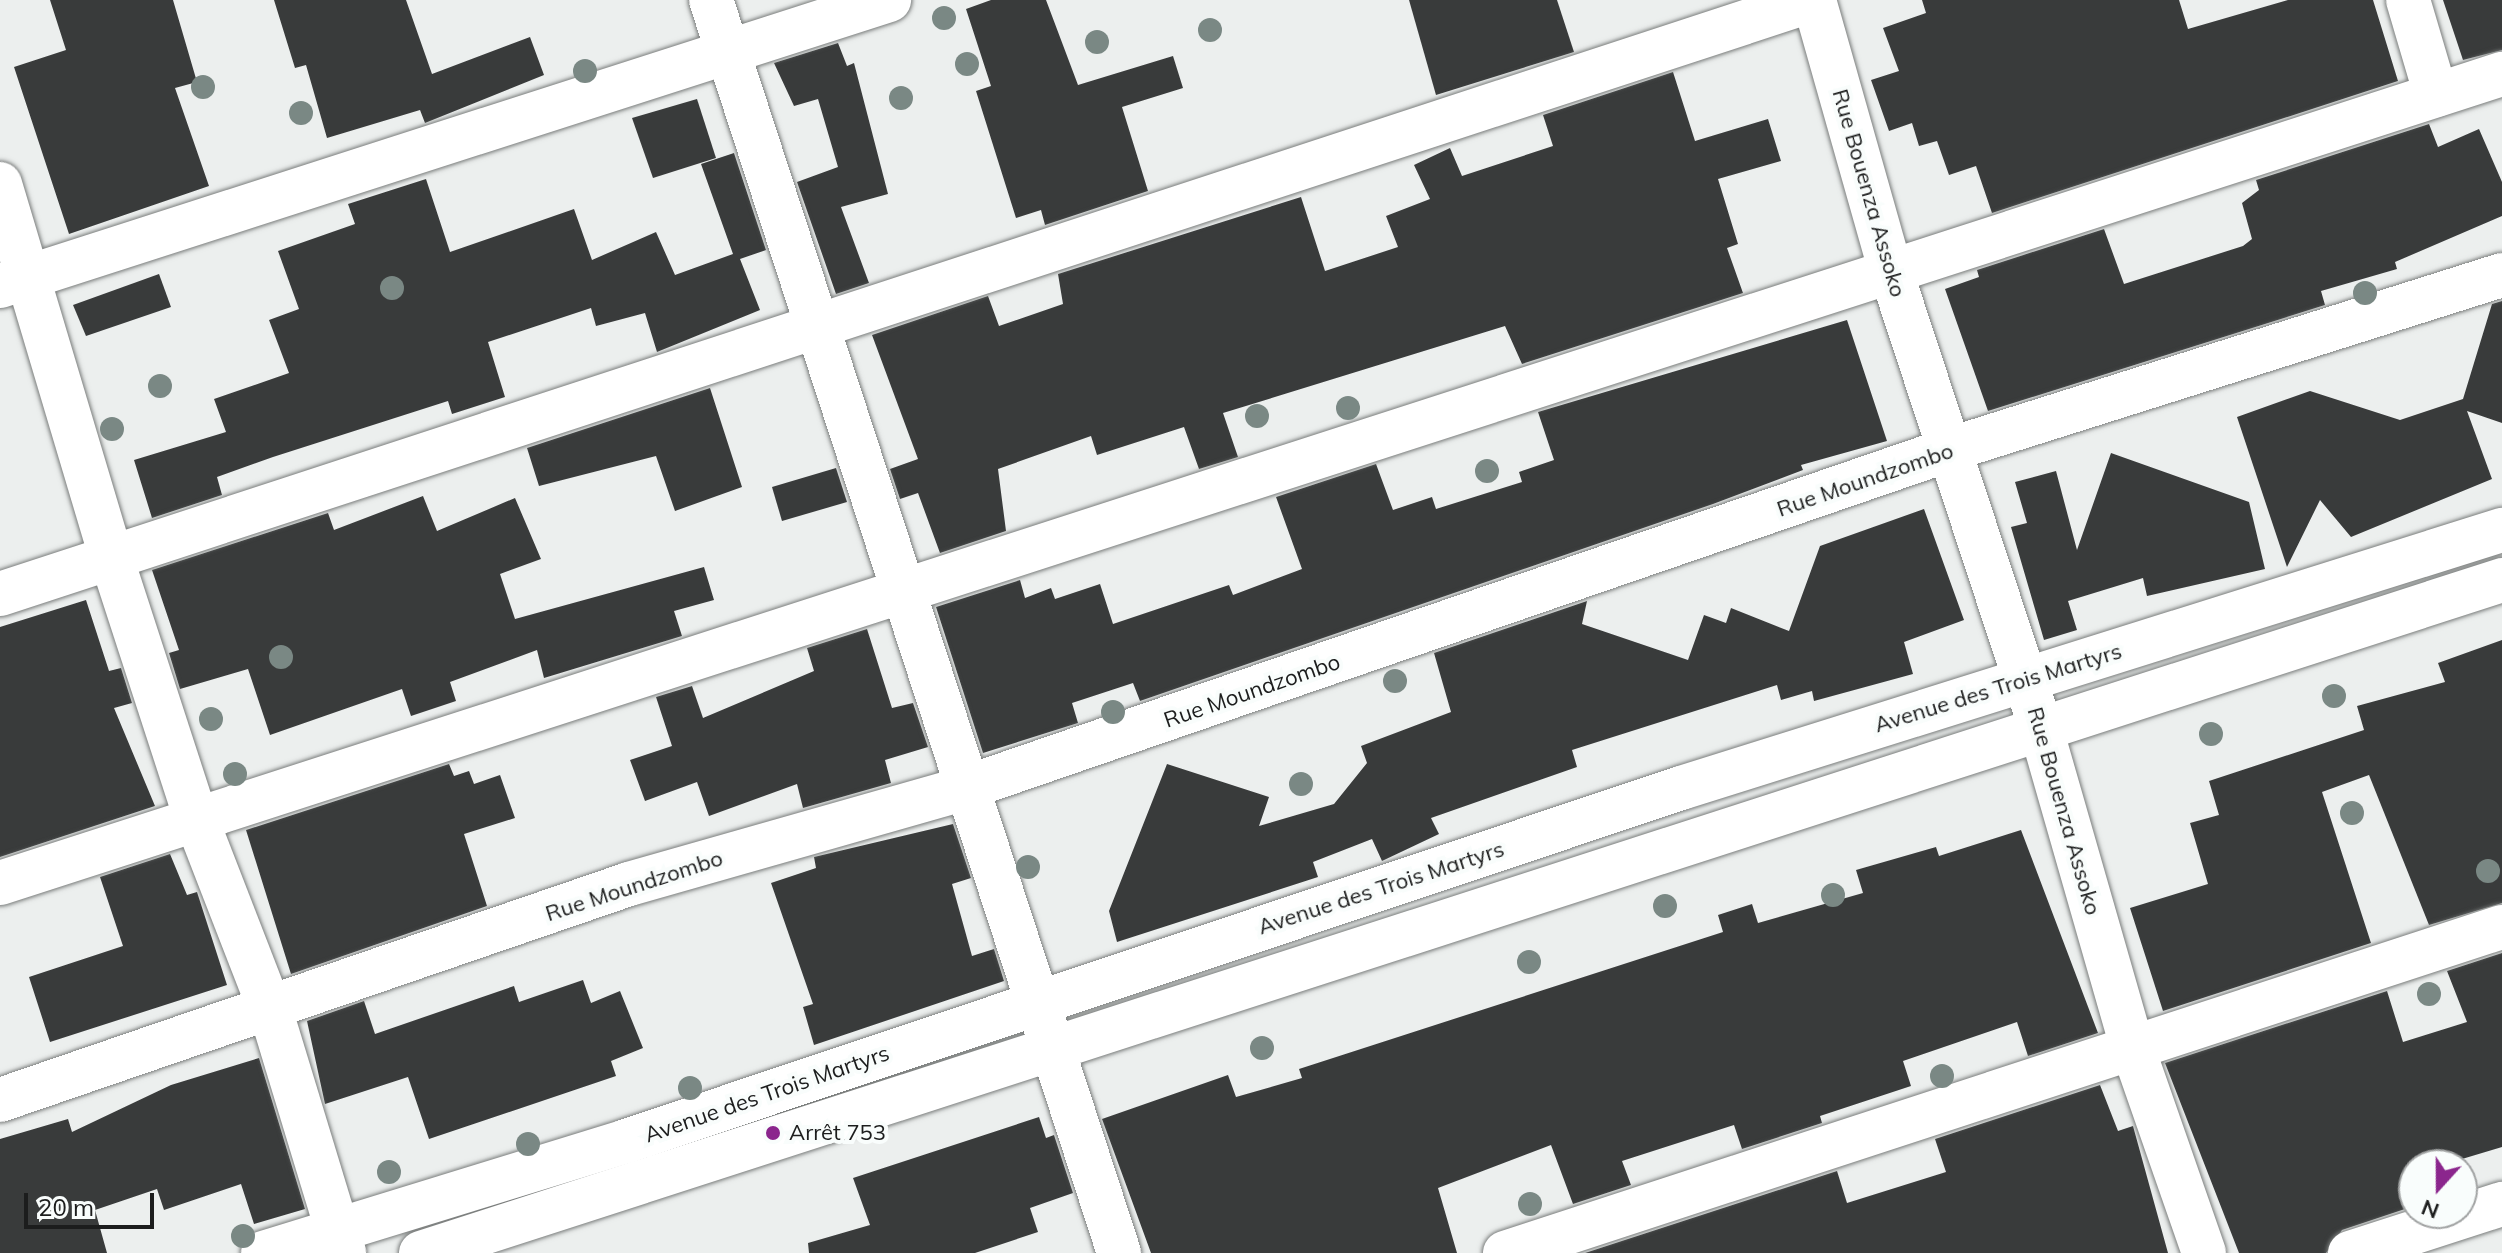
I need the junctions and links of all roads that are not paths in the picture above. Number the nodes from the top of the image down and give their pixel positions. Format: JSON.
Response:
{"nodes":[{"id":1,"x":711,"y":0,"type":"edge"},
{"id":2,"x":889,"y":0,"type":"edge"},
{"id":3,"x":1814,"y":0,"type":"edge"},
{"id":4,"x":2408,"y":0,"type":"edge"},
{"id":5,"x":729,"y":54,"type":"junction"},
{"id":6,"x":2502,"y":74,"type":"edge"},
{"id":7,"x":2436,"y":95,"type":"junction"},
{"id":8,"x":0,"y":184,"type":"edge"},
{"id":9,"x":1891,"y":272,"type":"junction"},
{"id":10,"x":2502,"y":275,"type":"edge"},
{"id":11,"x":15,"y":281,"type":"edge"},
{"id":12,"x":814,"y":324,"type":"junction"},
{"id":13,"x":1948,"y":450,"type":"junction"},
{"id":14,"x":2502,"y":530,"type":"edge"},
{"id":15,"x":111,"y":557,"type":"junction"},
{"id":16,"x":2502,"y":580,"type":"edge"},
{"id":17,"x":0,"y":594,"type":"edge"},
{"id":18,"x":900,"y":594,"type":"junction"},
{"id":19,"x":2025,"y":679,"type":"junction"},
{"id":20,"x":2041,"y":729,"type":"junction"},
{"id":21,"x":965,"y":788,"type":"junction"},
{"id":22,"x":197,"y":821,"type":"junction"},
{"id":23,"x":0,"y":883,"type":"edge"},
{"id":24,"x":2502,"y":927,"type":"edge"},
{"id":25,"x":1037,"y":1003,"type":"junction"},
{"id":26,"x":271,"y":1012,"type":"junction"},
{"id":27,"x":2132,"y":1046,"type":"junction"},
{"id":28,"x":1050,"y":1049,"type":"junction"},
{"id":29,"x":0,"y":1100,"type":"edge"},
{"id":30,"x":2502,"y":1204,"type":"edge"},
{"id":31,"x":339,"y":1242,"type":"edge"},
{"id":32,"x":263,"y":1253,"type":"edge"},
{"id":33,"x":421,"y":1253,"type":"edge"},
{"id":34,"x":1119,"y":1253,"type":"edge"},
{"id":35,"x":1505,"y":1253,"type":"edge"},
{"id":36,"x":2204,"y":1253,"type":"edge"},
{"id":37,"x":2350,"y":1253,"type":"edge"}],
"edges":[{"from":1,"to":5,"type":"street"},
{"from":2,"to":5,"type":"street"},
{"from":3,"to":9,"type":"street","name":"Rue Bouenza Assoko"},
{"from":3,"to":12,"type":"street"},
{"from":4,"to":7,"type":"street"},
{"from":5,"to":11,"type":"street"},
{"from":5,"to":12,"type":"street"},
{"from":6,"to":7,"type":"street"},
{"from":7,"to":9,"type":"street"},
{"from":8,"to":11,"type":"street"},
{"from":9,"to":13,"type":"street","name":"Rue Bouenza Assoko"},
{"from":9,"to":18,"type":"street"},
{"from":10,"to":13,"type":"street","name":"Rue Moundzombo"},
{"from":11,"to":15,"type":"street"},
{"from":12,"to":15,"type":"street"},
{"from":12,"to":18,"type":"street"},
{"from":13,"to":19,"type":"street","name":"Rue Bouenza Assoko"},
{"from":13,"to":21,"type":"street","name":"Rue Moundzombo"},
{"from":14,"to":19,"type":"street","name":"Avenue des Trois Martyrs"},
{"from":15,"to":17,"type":"street"},
{"from":15,"to":22,"type":"street"},
{"from":16,"to":20,"type":"street","name":"Avenue des Trois Martyrs"},
{"from":18,"to":21,"type":"street"},
{"from":18,"to":22,"type":"street"},
{"from":19,"to":20,"type":"street","name":"Rue Bouenza Assoko"},
{"from":19,"to":25,"type":"street","name":"Avenue des Trois Martyrs"},
{"from":20,"to":27,"type":"street","name":"Rue Bouenza Assoko"},
{"from":20,"to":28,"type":"street","name":"Avenue des Trois Martyrs"},
{"from":21,"to":25,"type":"street"},
{"from":21,"to":26,"type":"street","name":"Rue Moundzombo"},
{"from":22,"to":23,"type":"street"},
{"from":22,"to":26,"type":"street"},
{"from":24,"to":27,"type":"street"},
{"from":25,"to":28,"type":"street"},
{"from":25,"to":31,"type":"street","name":"Avenue des Trois Martyrs"},
{"from":26,"to":29,"type":"street","name":"Rue Moundzombo"},
{"from":26,"to":31,"type":"street"},
{"from":27,"to":35,"type":"street"},
{"from":27,"to":36,"type":"street","name":"Rue Bouenza Assoko"},
{"from":28,"to":33,"type":"street","name":"Avenue des Trois Martyrs"},
{"from":28,"to":34,"type":"street"},
{"from":30,"to":37,"type":"street"},
{"from":31,"to":32,"type":"street","name":"Avenue des Trois Martyrs"}]}
